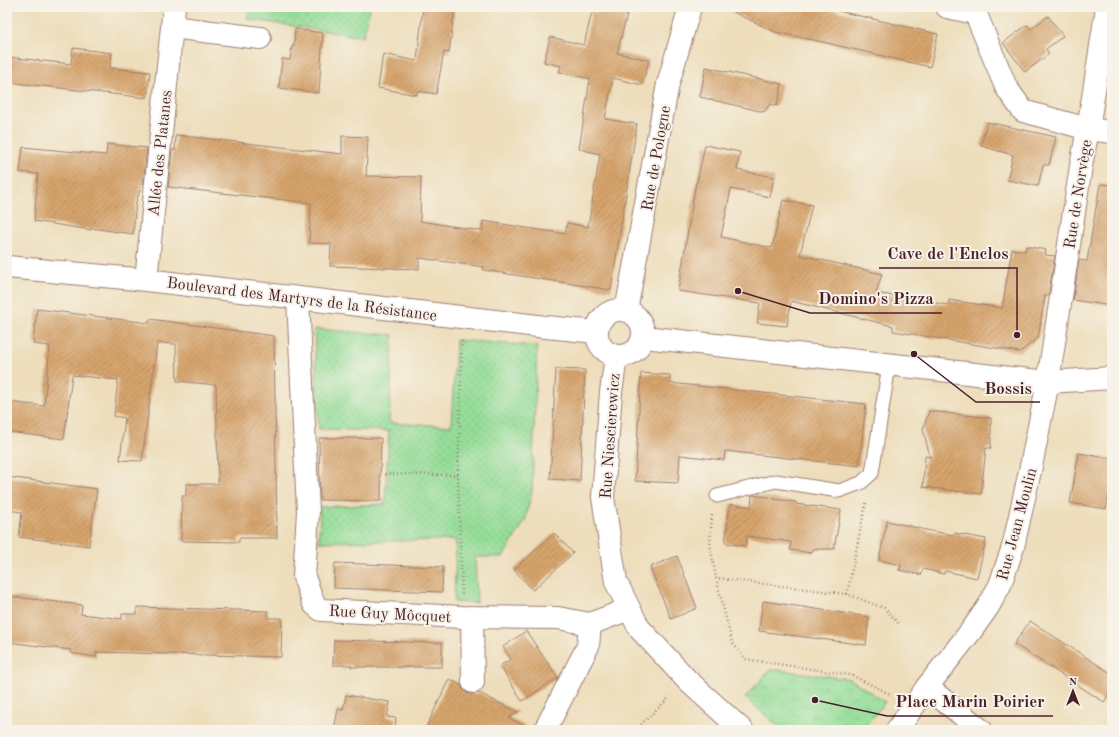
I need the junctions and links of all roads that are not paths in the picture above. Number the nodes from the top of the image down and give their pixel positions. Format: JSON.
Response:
{"nodes":[{"id":1,"x":690,"y":7,"type":"edge"},
{"id":2,"x":947,"y":7,"type":"edge"},
{"id":3,"x":1107,"y":7,"type":"edge"},
{"id":4,"x":974,"y":10,"type":"edge"},
{"id":5,"x":173,"y":17,"type":"edge"},
{"id":6,"x":260,"y":38,"type":"dead end"},
{"id":7,"x":1088,"y":129,"type":"junction"},
{"id":8,"x":1112,"y":132,"type":"edge"},
{"id":9,"x":7,"y":267,"type":"edge"},
{"id":10,"x":146,"y":280,"type":"junction"},
{"id":11,"x":298,"y":298,"type":"junction"},
{"id":12,"x":626,"y":311,"type":"junction"},
{"id":13,"x":597,"y":332,"type":"junction"},
{"id":14,"x":644,"y":337,"type":"junction"},
{"id":15,"x":616,"y":357,"type":"junction"},
{"id":16,"x":889,"y":365,"type":"junction"},
{"id":17,"x":1112,"y":378,"type":"edge"},
{"id":18,"x":1048,"y":382,"type":"junction"},
{"id":19,"x":717,"y":496,"type":"road end"},
{"id":20,"x":629,"y":609,"type":"junction"},
{"id":21,"x":467,"y":617,"type":"junction"},
{"id":22,"x":590,"y":624,"type":"junction"},
{"id":23,"x":473,"y":682,"type":"dead end"},
{"id":24,"x":927,"y":687,"type":"junction"},
{"id":25,"x":545,"y":730,"type":"edge"},
{"id":26,"x":742,"y":730,"type":"edge"},
{"id":27,"x":897,"y":730,"type":"edge"},
{"id":28,"x":980,"y":730,"type":"edge"}],
"edges":[{"from":1,"to":12,"type":"street","name":"Rue de Pologne"},
{"from":2,"to":4,"type":"street"},
{"from":3,"to":7,"type":"street","name":"Rue de Norvège"},
{"from":4,"to":7,"type":"street"},
{"from":5,"to":6,"type":"street","name":"Allée des Platanes"},
{"from":5,"to":10,"type":"street","name":"Allée des Platanes"},
{"from":7,"to":8,"type":"street"},
{"from":7,"to":18,"type":"street","name":"Rue de Norvège"},
{"from":9,"to":10,"type":"street","name":"Boulevard des Martyrs de la Résistance"},
{"from":10,"to":11,"type":"street","name":"Boulevard des Martyrs de la Résistance"},
{"from":11,"to":13,"type":"street","name":"Boulevard des Martyrs de la Résistance"},
{"from":11,"to":21,"type":"street","name":"Rue Guy Môcquet"},
{"from":12,"to":13,"type":"street"},
{"from":12,"to":14,"type":"street"},
{"from":13,"to":15,"type":"street"},
{"from":14,"to":15,"type":"street"},
{"from":14,"to":16,"type":"street"},
{"from":15,"to":20,"type":"street","name":"Rue Niescierewicz"},
{"from":16,"to":18,"type":"street"},
{"from":16,"to":19,"type":"lane"},
{"from":17,"to":18,"type":"street"},
{"from":18,"to":24,"type":"street","name":"Rue Jean Moulin"},
{"from":20,"to":22,"type":"street"},
{"from":20,"to":26,"type":"street","name":"Rue Niescierewicz"},
{"from":21,"to":22,"type":"street","name":"Rue Guy Môcquet"},
{"from":21,"to":23,"type":"street"},
{"from":22,"to":25,"type":"street"},
{"from":24,"to":27,"type":"street","name":"Rue Jean Moulin"},
{"from":24,"to":28,"type":"street"}]}
